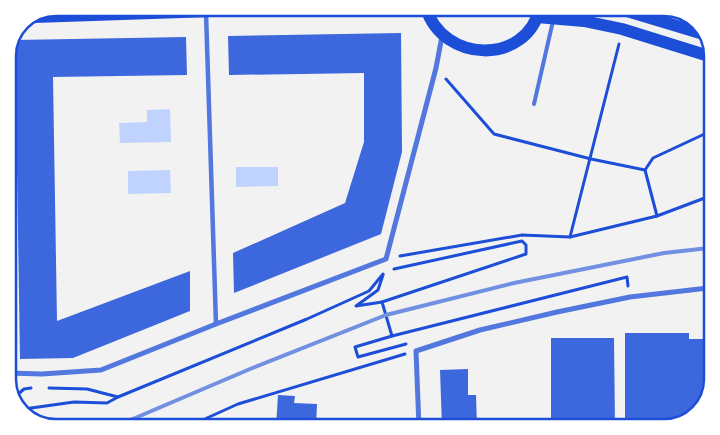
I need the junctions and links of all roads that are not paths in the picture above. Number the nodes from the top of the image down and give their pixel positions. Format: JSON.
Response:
{"nodes":[{"id":1,"x":206,"y":16,"type":"edge"},
{"id":2,"x":428,"y":16,"type":"edge"},
{"id":3,"x":536,"y":16,"type":"edge"},
{"id":4,"x":548,"y":16,"type":"edge"},
{"id":5,"x":644,"y":16,"type":"edge"},
{"id":6,"x":553,"y":18,"type":"junction"},
{"id":7,"x":695,"y":31,"type":"edge"},
{"id":8,"x":442,"y":35,"type":"junction"},
{"id":9,"x":704,"y":55,"type":"edge"},
{"id":10,"x":534,"y":104,"type":"dead end"},
{"id":11,"x":704,"y":288,"type":"edge"},
{"id":12,"x":216,"y":324,"type":"junction"},
{"id":13,"x":16,"y":373,"type":"edge"},
{"id":14,"x":419,"y":419,"type":"edge"}],
"edges":[{"from":1,"to":12,"type":"street"},
{"from":2,"to":8,"type":"main road"},
{"from":3,"to":8,"type":"main road"},
{"from":4,"to":6,"type":"main road"},
{"from":5,"to":7,"type":"main road"},
{"from":6,"to":9,"type":"main road"},
{"from":6,"to":10,"type":"lane"},
{"from":8,"to":12,"type":"street"},
{"from":11,"to":14,"type":"street"},
{"from":12,"to":13,"type":"street"}]}
